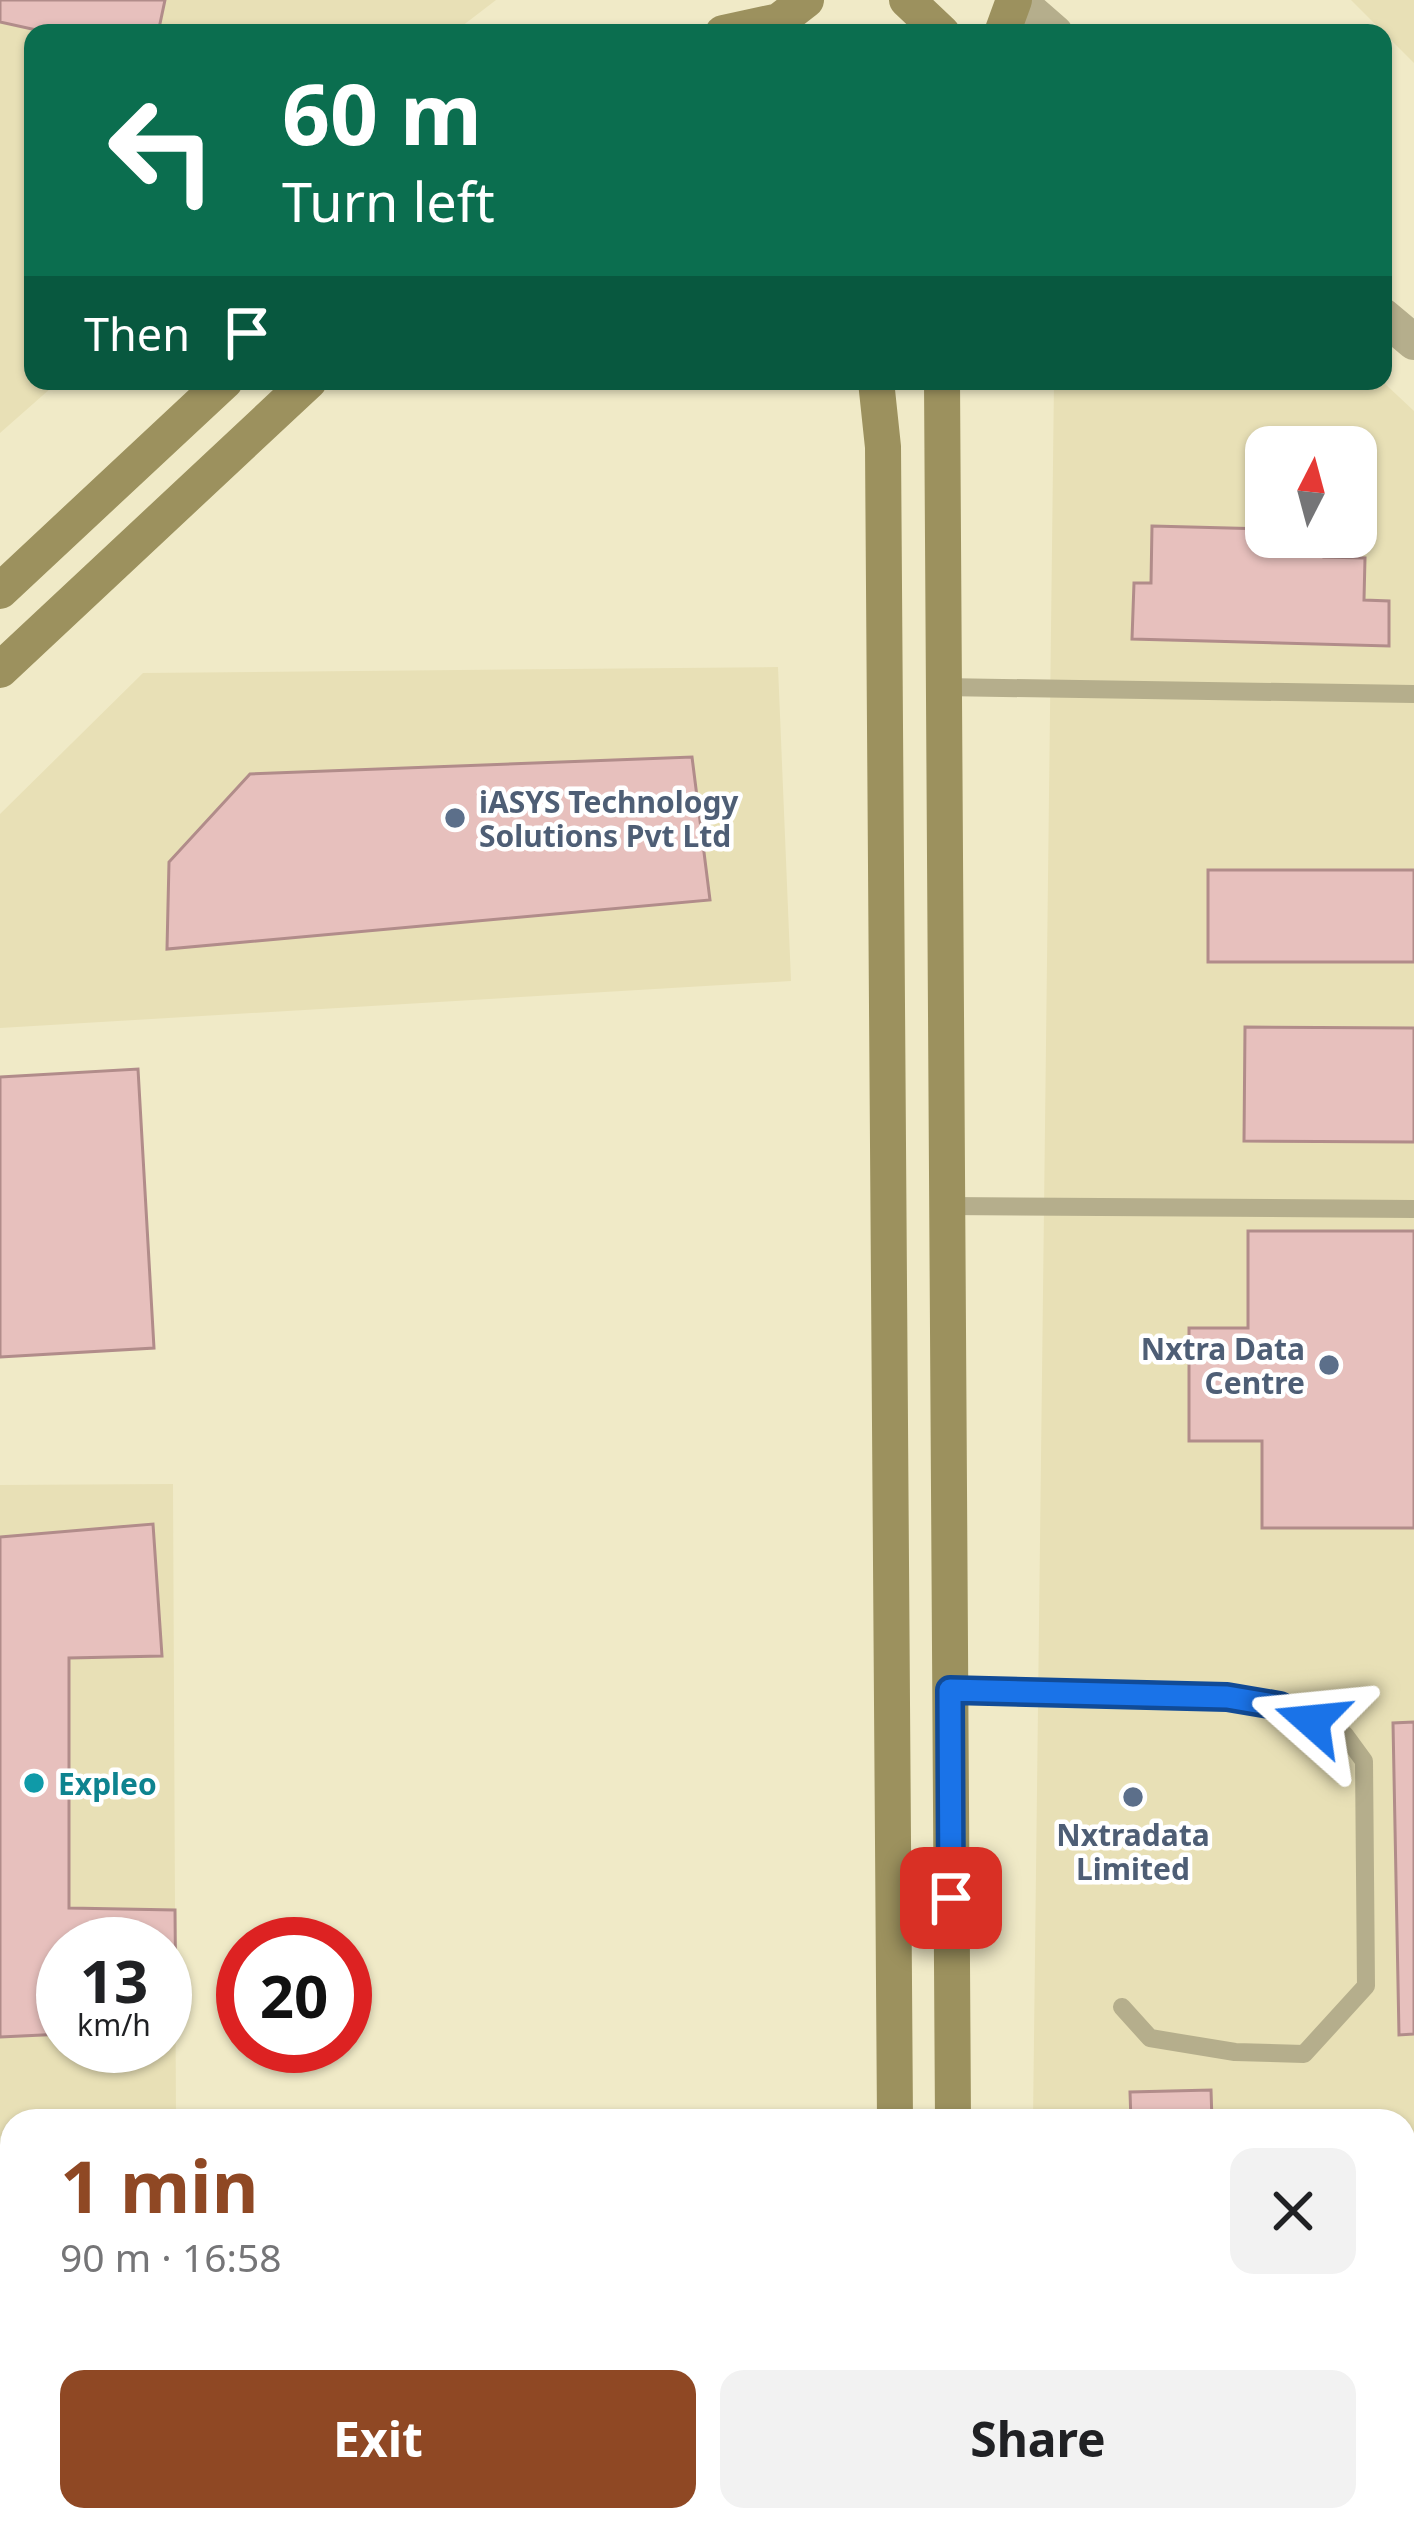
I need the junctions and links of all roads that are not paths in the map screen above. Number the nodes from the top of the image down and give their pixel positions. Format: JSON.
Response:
{"nodes":[{"id":1,"x":907,"y":0,"type":"edge"},
{"id":2,"x":1016,"y":0,"type":"edge"},
{"id":3,"x":932,"y":24,"type":"edge"},
{"id":4,"x":1044,"y":24,"type":"edge"},
{"id":5,"x":215,"y":390,"type":"edge"},
{"id":6,"x":299,"y":390,"type":"edge"},
{"id":7,"x":877,"y":390,"type":"edge"},
{"id":8,"x":942,"y":390,"type":"edge"},
{"id":9,"x":0,"y":591,"type":"edge"},
{"id":10,"x":0,"y":670,"type":"edge"},
{"id":11,"x":942,"y":687,"type":"junction"},
{"id":12,"x":1414,"y":694,"type":"edge"},
{"id":13,"x":946,"y":1206,"type":"junction"},
{"id":14,"x":1414,"y":1209,"type":"edge"},
{"id":15,"x":950,"y":1690,"type":"junction"},
{"id":16,"x":1122,"y":2007,"type":"dead end"},
{"id":17,"x":895,"y":2109,"type":"edge"},
{"id":18,"x":953,"y":2109,"type":"edge"}],
"edges":[{"from":1,"to":3,"type":"street"},
{"from":2,"to":4,"type":"street"},
{"from":5,"to":9,"type":"street"},
{"from":6,"to":10,"type":"street"},
{"from":7,"to":17,"type":"street"},
{"from":8,"to":11,"type":"street"},
{"from":11,"to":12,"type":"lane"},
{"from":11,"to":13,"type":"street"},
{"from":13,"to":14,"type":"lane"},
{"from":13,"to":15,"type":"street"},
{"from":15,"to":16,"type":"lane"},
{"from":15,"to":18,"type":"street"}]}
